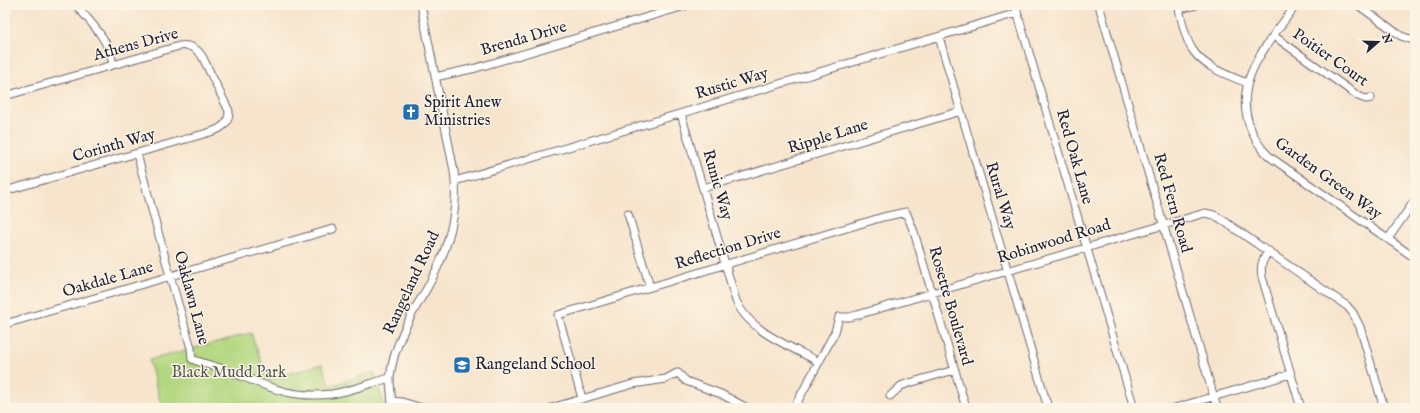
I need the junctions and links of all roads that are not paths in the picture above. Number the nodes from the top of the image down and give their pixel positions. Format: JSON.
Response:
{"nodes":[{"id":1,"x":76,"y":5,"type":"edge"},
{"id":2,"x":421,"y":5,"type":"edge"},
{"id":3,"x":688,"y":5,"type":"edge"},
{"id":4,"x":1015,"y":5,"type":"edge"},
{"id":5,"x":1099,"y":5,"type":"edge"},
{"id":6,"x":1196,"y":5,"type":"edge"},
{"id":7,"x":1296,"y":5,"type":"edge"},
{"id":8,"x":1358,"y":5,"type":"edge"},
{"id":9,"x":1178,"y":7,"type":"edge"},
{"id":10,"x":1017,"y":13,"type":"junction"},
{"id":11,"x":1274,"y":36,"type":"junction"},
{"id":12,"x":939,"y":37,"type":"junction"},
{"id":13,"x":1414,"y":38,"type":"edge"},
{"id":14,"x":113,"y":65,"type":"junction"},
{"id":15,"x":435,"y":77,"type":"junction"},
{"id":16,"x":1247,"y":83,"type":"junction"},
{"id":17,"x":5,"y":96,"type":"edge"},
{"id":18,"x":1371,"y":98,"type":"dead end"},
{"id":19,"x":961,"y":111,"type":"junction"},
{"id":20,"x":681,"y":114,"type":"junction"},
{"id":21,"x":227,"y":120,"type":"joint"},
{"id":22,"x":137,"y":154,"type":"junction"},
{"id":23,"x":455,"y":181,"type":"junction"},
{"id":24,"x":703,"y":188,"type":"junction"},
{"id":25,"x":5,"y":192,"type":"edge"},
{"id":26,"x":1415,"y":200,"type":"edge"},
{"id":27,"x":906,"y":212,"type":"joint"},
{"id":28,"x":628,"y":214,"type":"dead end"},
{"id":29,"x":1164,"y":225,"type":"junction"},
{"id":30,"x":333,"y":230,"type":"dead end"},
{"id":31,"x":1388,"y":239,"type":"junction"},
{"id":32,"x":1086,"y":247,"type":"junction"},
{"id":33,"x":1268,"y":251,"type":"junction"},
{"id":34,"x":1415,"y":258,"type":"edge"},
{"id":35,"x":726,"y":264,"type":"junction"},
{"id":36,"x":1008,"y":271,"type":"junction"},
{"id":37,"x":170,"y":276,"type":"junction"},
{"id":38,"x":650,"y":287,"type":"junction"},
{"id":39,"x":931,"y":293,"type":"junction"},
{"id":40,"x":5,"y":324,"type":"edge"},
{"id":41,"x":819,"y":362,"type":"junction"},
{"id":42,"x":954,"y":370,"type":"junction"},
{"id":43,"x":1291,"y":374,"type":"junction"},
{"id":44,"x":390,"y":378,"type":"junction"},
{"id":45,"x":890,"y":396,"type":"dead end"},
{"id":46,"x":1214,"y":397,"type":"junction"},
{"id":47,"x":582,"y":398,"type":"junction"},
{"id":48,"x":392,"y":405,"type":"edge"},
{"id":49,"x":422,"y":408,"type":"edge"},
{"id":50,"x":551,"y":408,"type":"edge"},
{"id":51,"x":748,"y":408,"type":"edge"},
{"id":52,"x":794,"y":408,"type":"edge"},
{"id":53,"x":966,"y":408,"type":"edge"},
{"id":54,"x":1048,"y":408,"type":"edge"},
{"id":55,"x":1134,"y":408,"type":"edge"},
{"id":56,"x":1176,"y":408,"type":"edge"},
{"id":57,"x":1218,"y":408,"type":"edge"},
{"id":58,"x":1301,"y":408,"type":"edge"},
{"id":59,"x":1384,"y":408,"type":"edge"}],
"edges":[{"from":1,"to":14,"type":"street"},
{"from":2,"to":15,"type":"street","name":"Rangeland Road"},
{"from":3,"to":15,"type":"street","name":"Brenda Drive"},
{"from":4,"to":10,"type":"street","name":"Red Oak Lane"},
{"from":5,"to":29,"type":"street","name":"Red Fern Road"},
{"from":6,"to":9,"type":"street"},
{"from":7,"to":11,"type":"street","name":"Garden Green Way"},
{"from":8,"to":13,"type":"street"},
{"from":9,"to":16,"type":"street"},
{"from":10,"to":12,"type":"street","name":"Rustic Way"},
{"from":10,"to":32,"type":"street","name":"Red Oak Lane"},
{"from":11,"to":16,"type":"street","name":"Garden Green Way"},
{"from":11,"to":18,"type":"street","name":"Poitier Court"},
{"from":12,"to":19,"type":"street","name":"Rural Way"},
{"from":12,"to":20,"type":"street","name":"Rustic Way"},
{"from":14,"to":17,"type":"street","name":"Athens Drive"},
{"from":14,"to":21,"type":"street","name":"Athens Drive"},
{"from":15,"to":23,"type":"street","name":"Rangeland Road"},
{"from":16,"to":31,"type":"street","name":"Garden Green Way"},
{"from":19,"to":24,"type":"street","name":"Ripple Lane"},
{"from":19,"to":36,"type":"street","name":"Rural Way"},
{"from":20,"to":23,"type":"street","name":"Rustic Way"},
{"from":20,"to":24,"type":"street","name":"Runic Way"},
{"from":21,"to":22,"type":"street","name":"Corinth Way"},
{"from":22,"to":25,"type":"street","name":"Corinth Way"},
{"from":22,"to":37,"type":"street","name":"Oaklawn Lane"},
{"from":23,"to":44,"type":"street","name":"Rangeland Road"},
{"from":24,"to":35,"type":"street","name":"Runic Way"},
{"from":26,"to":31,"type":"street"},
{"from":27,"to":35,"type":"street","name":"Reflection Drive"},
{"from":27,"to":39,"type":"street","name":"Rosette Boulevard"},
{"from":28,"to":38,"type":"street"},
{"from":29,"to":32,"type":"street","name":"Robinwood Road"},
{"from":29,"to":33,"type":"street","name":"Robinwood Road"},
{"from":29,"to":46,"type":"street","name":"Red Fern Road"},
{"from":30,"to":37,"type":"street","name":"Oakdale Lane"},
{"from":31,"to":34,"type":"street","name":"Garden Green Way"},
{"from":32,"to":36,"type":"street","name":"Robinwood Road"},
{"from":32,"to":55,"type":"street","name":"Red Oak Lane"},
{"from":33,"to":43,"type":"street"},
{"from":33,"to":59,"type":"street","name":"Robinwood Road"},
{"from":35,"to":38,"type":"street","name":"Reflection Drive"},
{"from":35,"to":41,"type":"street","name":"Runic Way"},
{"from":36,"to":39,"type":"street","name":"Robinwood Road"},
{"from":36,"to":54,"type":"street","name":"Rural Way"},
{"from":37,"to":40,"type":"street","name":"Oakdale Lane"},
{"from":37,"to":44,"type":"street","name":"Oaklawn Lane"},
{"from":38,"to":47,"type":"street","name":"Reflection Drive"},
{"from":39,"to":41,"type":"street","name":"Robinwood Road"},
{"from":39,"to":42,"type":"street","name":"Rosette Boulevard"},
{"from":41,"to":52,"type":"street","name":"Robinwood Road"},
{"from":42,"to":45,"type":"street"},
{"from":42,"to":53,"type":"street","name":"Rosette Boulevard"},
{"from":43,"to":46,"type":"street"},
{"from":43,"to":58,"type":"street"},
{"from":44,"to":48,"type":"street","name":"Rangeland Road"},
{"from":46,"to":56,"type":"street"},
{"from":46,"to":57,"type":"street","name":"Red Fern Road"},
{"from":47,"to":50,"type":"street"},
{"from":47,"to":51,"type":"street"},
{"from":48,"to":49,"type":"street"}]}
